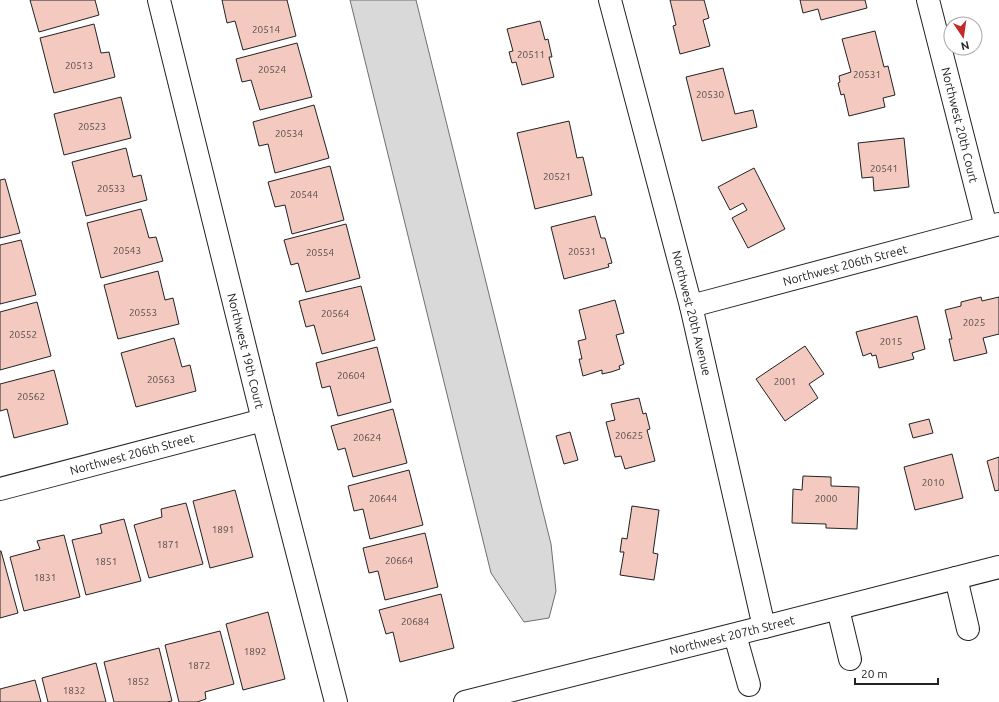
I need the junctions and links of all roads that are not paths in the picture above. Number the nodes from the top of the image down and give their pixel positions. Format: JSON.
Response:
{"nodes":[{"id":1,"x":159,"y":0,"type":"edge"},
{"id":2,"x":610,"y":0,"type":"edge"},
{"id":3,"x":928,"y":0,"type":"edge"},
{"id":4,"x":993,"y":226,"type":"edge"},
{"id":5,"x":691,"y":306,"type":"junction"},
{"id":6,"x":263,"y":420,"type":"junction"},
{"id":7,"x":0,"y":489,"type":"edge"},
{"id":8,"x":999,"y":567,"type":"edge"},
{"id":9,"x":956,"y":578,"type":"junction"},
{"id":10,"x":838,"y":608,"type":"junction"},
{"id":11,"x":764,"y":627,"type":"junction"},
{"id":12,"x":968,"y":629,"type":"dead end"},
{"id":13,"x":735,"y":635,"type":"junction"},
{"id":14,"x":850,"y":659,"type":"dead end"},
{"id":15,"x":749,"y":685,"type":"dead end"},
{"id":16,"x":336,"y":702,"type":"edge"},
{"id":17,"x":465,"y":702,"type":"edge"}],
"edges":[{"from":1,"to":6,"type":"street","name":"Northwest 19th Court"},
{"from":2,"to":5,"type":"street","name":"Northwest 20th Avenue"},
{"from":3,"to":4,"type":"street","name":"Northwest 20th Court"},
{"from":4,"to":5,"type":"street","name":"Northwest 206th Street"},
{"from":5,"to":11,"type":"street","name":"Northwest 20th Avenue"},
{"from":6,"to":7,"type":"street","name":"Northwest 206th Street"},
{"from":6,"to":16,"type":"street","name":"Northwest 19th Court"},
{"from":8,"to":9,"type":"street","name":"Northwest 207th Street"},
{"from":9,"to":10,"type":"street","name":"Northwest 207th Street"},
{"from":9,"to":12,"type":"street"},
{"from":10,"to":11,"type":"street","name":"Northwest 207th Street"},
{"from":10,"to":14,"type":"street"},
{"from":11,"to":13,"type":"street","name":"Northwest 207th Street"},
{"from":13,"to":15,"type":"street"},
{"from":13,"to":17,"type":"street","name":"Northwest 207th Street"}]}
